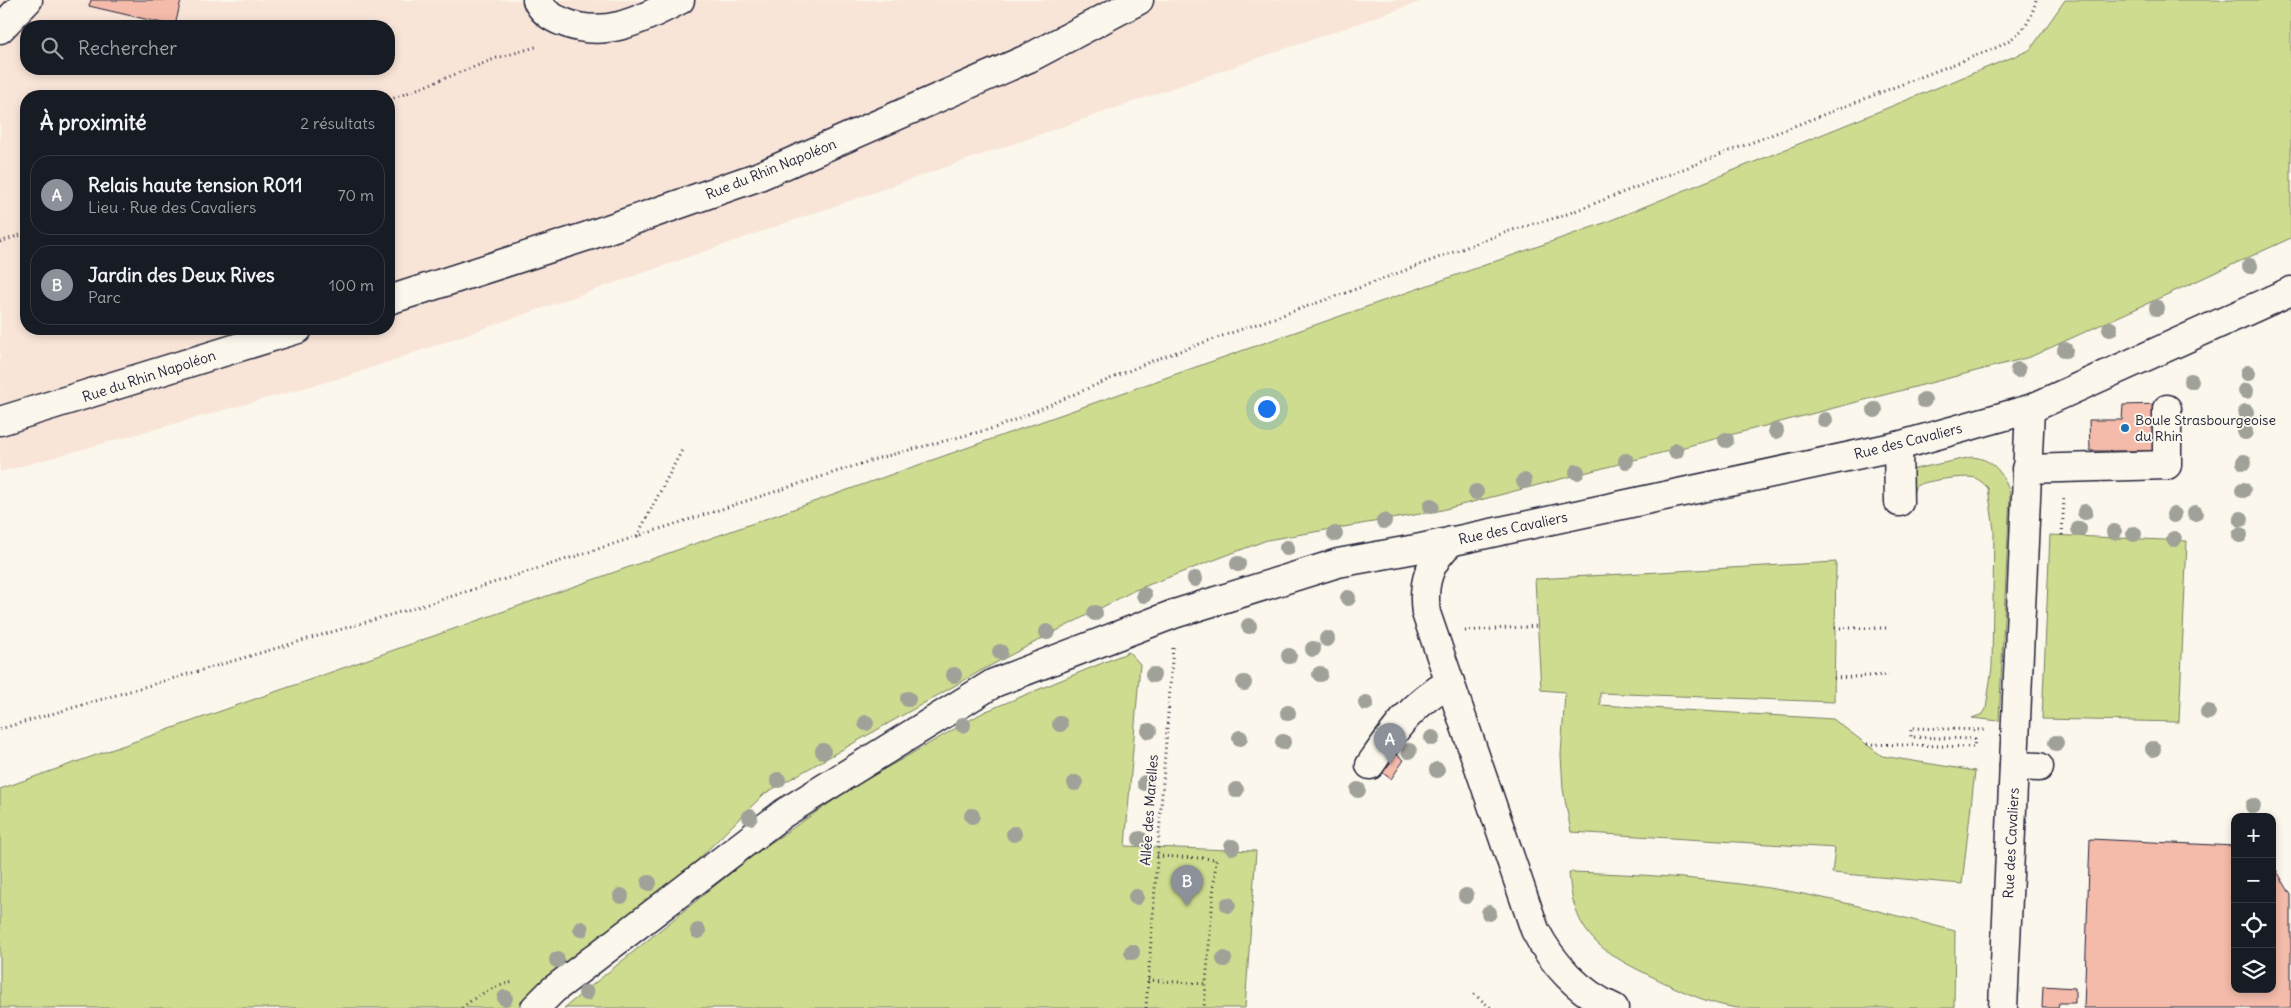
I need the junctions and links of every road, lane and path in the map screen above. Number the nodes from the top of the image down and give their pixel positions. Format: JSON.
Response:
{"nodes":[{"id":1,"x":28,"y":0,"type":"edge"},
{"id":2,"x":680,"y":0,"type":"edge"},
{"id":3,"x":1139,"y":0,"type":"edge"},
{"id":4,"x":2036,"y":0,"type":"edge"},
{"id":5,"x":538,"y":4,"type":"edge"},
{"id":6,"x":0,"y":29,"type":"edge"},
{"id":7,"x":542,"y":46,"type":"dead end"},
{"id":8,"x":395,"y":98,"type":"edge"},
{"id":9,"x":20,"y":235,"type":"edge"},
{"id":10,"x":0,"y":242,"type":"edge"},
{"id":11,"x":2291,"y":291,"type":"edge"},
{"id":12,"x":395,"y":298,"type":"edge"},
{"id":13,"x":279,"y":335,"type":"edge"},
{"id":14,"x":2030,"y":409,"type":"junction"},
{"id":15,"x":2167,"y":409,"type":"dead end"},
{"id":16,"x":0,"y":422,"type":"edge"},
{"id":17,"x":1898,"y":446,"type":"junction"},
{"id":18,"x":683,"y":448,"type":"dead end"},
{"id":19,"x":2026,"y":470,"type":"junction"},
{"id":20,"x":1899,"y":502,"type":"dead end"},
{"id":21,"x":637,"y":537,"type":"junction"},
{"id":22,"x":1452,"y":541,"type":"junction"},
{"id":23,"x":1174,"y":614,"type":"junction"},
{"id":24,"x":1538,"y":626,"type":"dead end"},
{"id":25,"x":1835,"y":628,"type":"dead end"},
{"id":26,"x":1890,"y":628,"type":"dead end"},
{"id":27,"x":1459,"y":631,"type":"dead end"},
{"id":28,"x":1889,"y":676,"type":"dead end"},
{"id":29,"x":1834,"y":678,"type":"dead end"},
{"id":30,"x":1450,"y":682,"type":"junction"},
{"id":31,"x":0,"y":730,"type":"edge"},
{"id":32,"x":1994,"y":730,"type":"dead end"},
{"id":33,"x":1867,"y":744,"type":"dead end"},
{"id":34,"x":1370,"y":765,"type":"dead end"},
{"id":35,"x":1157,"y":856,"type":"junction"},
{"id":36,"x":1148,"y":980,"type":"junction"},
{"id":37,"x":1206,"y":984,"type":"junction"},
{"id":38,"x":1474,"y":994,"type":"dead end"},
{"id":39,"x":544,"y":999,"type":"edge"},
{"id":40,"x":462,"y":1008,"type":"edge"},
{"id":41,"x":1146,"y":1008,"type":"edge"},
{"id":42,"x":1204,"y":1008,"type":"edge"},
{"id":43,"x":1491,"y":1008,"type":"edge"},
{"id":44,"x":1614,"y":1008,"type":"edge"},
{"id":45,"x":2003,"y":1008,"type":"edge"}],
"edges":[{"from":1,"to":6,"type":"street"},
{"from":2,"to":5,"type":"street"},
{"from":3,"to":12,"type":"street","name":"Rue du Rhin Napoléon"},
{"from":4,"to":21,"type":"path"},
{"from":7,"to":8,"type":"path"},
{"from":9,"to":10,"type":"path"},
{"from":11,"to":14,"type":"street","name":"Rue des Cavaliers"},
{"from":13,"to":16,"type":"street","name":"Rue du Rhin Napoléon"},
{"from":14,"to":17,"type":"street","name":"Rue des Cavaliers"},
{"from":14,"to":19,"type":"street","name":"Rue des Cavaliers"},
{"from":15,"to":19,"type":"street"},
{"from":17,"to":20,"type":"street"},
{"from":17,"to":22,"type":"street","name":"Rue des Cavaliers"},
{"from":18,"to":21,"type":"path"},
{"from":19,"to":45,"type":"street","name":"Rue des Cavaliers"},
{"from":21,"to":31,"type":"path"},
{"from":22,"to":23,"type":"street"},
{"from":22,"to":30,"type":"street","name":"Rue des Cavaliers"},
{"from":23,"to":35,"type":"path","name":"Allée des Marelles"},
{"from":23,"to":39,"type":"street"},
{"from":24,"to":27,"type":"path"},
{"from":25,"to":26,"type":"path"},
{"from":28,"to":29,"type":"path"},
{"from":30,"to":34,"type":"street"},
{"from":30,"to":44,"type":"street","name":"Rue des Cavaliers"},
{"from":32,"to":33,"type":"path"},
{"from":35,"to":36,"type":"path","name":"Allée des Marelles"},
{"from":35,"to":37,"type":"path"},
{"from":36,"to":37,"type":"path"},
{"from":36,"to":41,"type":"path","name":"Allée des Marelles"},
{"from":37,"to":42,"type":"path"},
{"from":38,"to":43,"type":"path"},
{"from":39,"to":40,"type":"path"}]}
